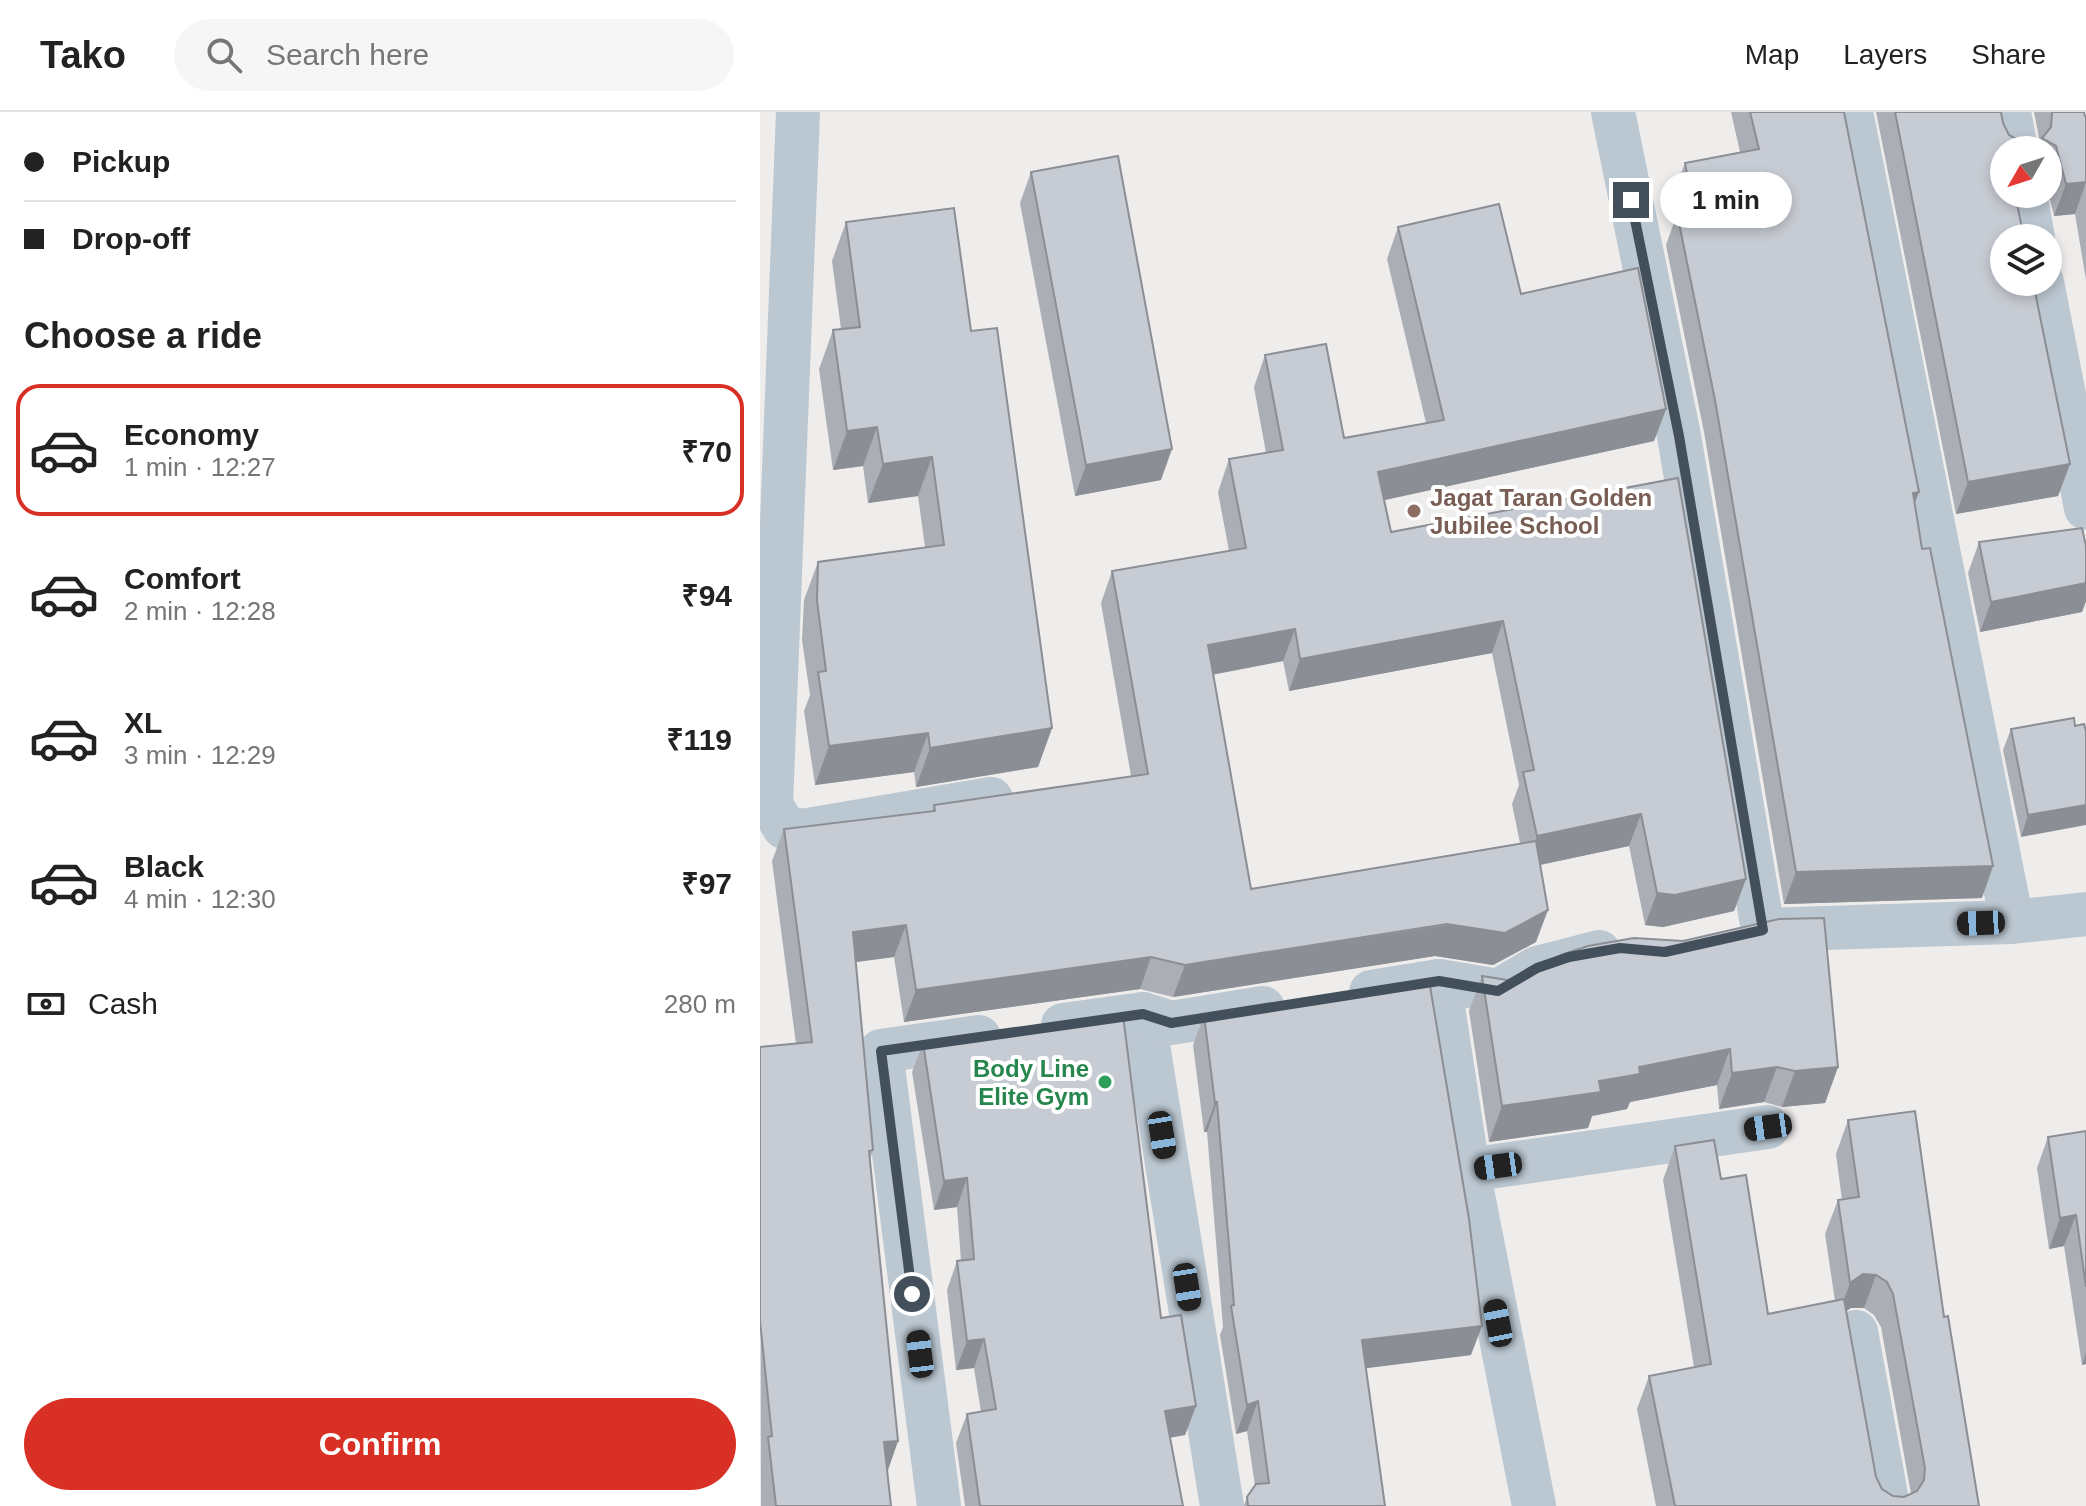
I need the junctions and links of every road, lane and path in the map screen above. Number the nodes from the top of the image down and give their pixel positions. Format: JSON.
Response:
{"nodes":[{"id":1,"x":798,"y":112,"type":"edge"},
{"id":2,"x":1613,"y":112,"type":"edge"},
{"id":3,"x":1851,"y":112,"type":"edge"},
{"id":4,"x":2009,"y":112,"type":"edge"},
{"id":5,"x":2013,"y":136,"type":"edge"},
{"id":6,"x":2045,"y":296,"type":"edge"},
{"id":7,"x":2086,"y":508,"type":"edge"},
{"id":8,"x":1028,"y":793,"type":"edge"},
{"id":9,"x":2086,"y":914,"type":"edge"},
{"id":10,"x":2012,"y":922,"type":"junction"},
{"id":11,"x":1763,"y":930,"type":"junction"},
{"id":12,"x":1721,"y":939,"type":"edge"},
{"id":13,"x":1635,"y":950,"type":"edge"},
{"id":14,"x":1439,"y":981,"type":"junction"},
{"id":15,"x":1143,"y":1014,"type":"junction"},
{"id":16,"x":1768,"y":1127,"type":"dead end"},
{"id":17,"x":1468,"y":1170,"type":"junction"},
{"id":18,"x":1856,"y":1332,"type":"dead end"},
{"id":19,"x":939,"y":1506,"type":"edge"},
{"id":20,"x":1222,"y":1506,"type":"edge"},
{"id":21,"x":1534,"y":1506,"type":"edge"},
{"id":22,"x":1888,"y":1506,"type":"edge"}],
"edges":[{"from":1,"to":8,"type":"street"},
{"from":2,"to":11,"type":"street"},
{"from":3,"to":10,"type":"street"},
{"from":4,"to":5,"type":"street"},
{"from":6,"to":7,"type":"street"},
{"from":9,"to":10,"type":"street"},
{"from":10,"to":11,"type":"street"},
{"from":11,"to":12,"type":"street"},
{"from":13,"to":14,"type":"street"},
{"from":14,"to":15,"type":"street"},
{"from":14,"to":17,"type":"street"},
{"from":15,"to":19,"type":"street"},
{"from":15,"to":20,"type":"street"},
{"from":16,"to":17,"type":"street"},
{"from":17,"to":21,"type":"street"},
{"from":18,"to":22,"type":"street"}]}
